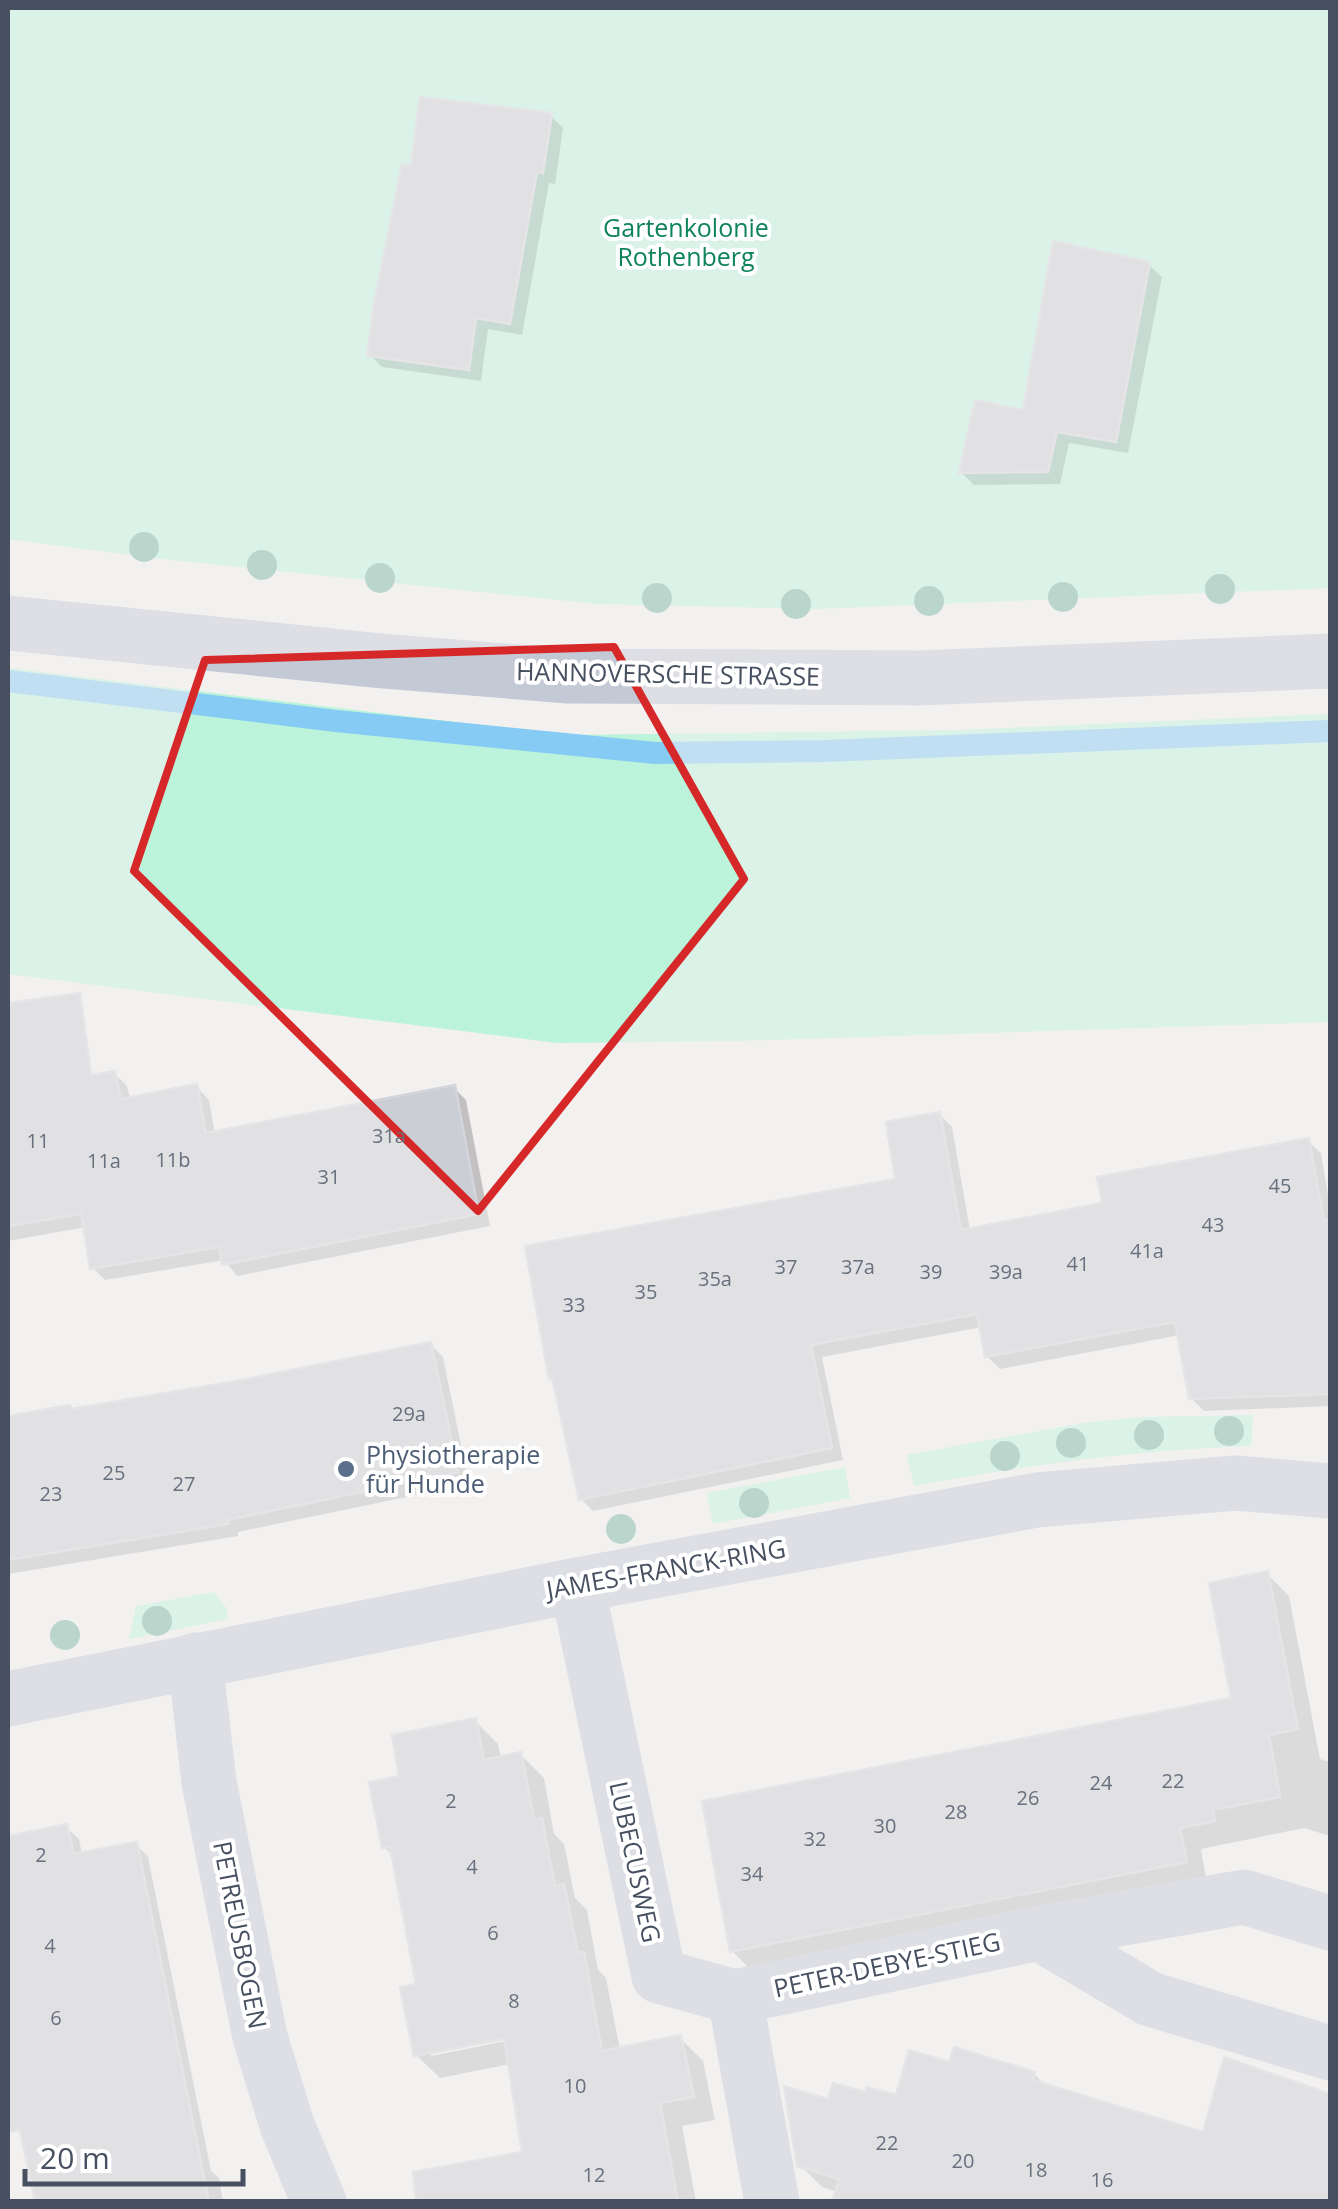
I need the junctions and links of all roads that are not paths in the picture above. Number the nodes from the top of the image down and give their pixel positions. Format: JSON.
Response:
{"nodes":[{"id":1,"x":8,"y":623,"type":"edge"},
{"id":2,"x":1330,"y":661,"type":"edge"},
{"id":3,"x":1330,"y":1492,"type":"edge"},
{"id":4,"x":577,"y":1585,"type":"junction"},
{"id":5,"x":195,"y":1660,"type":"junction"},
{"id":6,"x":8,"y":1699,"type":"edge"},
{"id":7,"x":1330,"y":1923,"type":"edge"},
{"id":8,"x":1039,"y":1933,"type":"junction"},
{"id":9,"x":735,"y":1997,"type":"junction"},
{"id":10,"x":1330,"y":2052,"type":"edge"},
{"id":11,"x":319,"y":2202,"type":"edge"},
{"id":12,"x":772,"y":2202,"type":"edge"}],
"edges":[{"from":1,"to":2,"type":"street","name":"HANNOVERSCHE STRASSE"},
{"from":3,"to":4,"type":"street","name":"JAMES-FRANCK-RING"},
{"from":4,"to":5,"type":"street","name":"JAMES-FRANCK-RING"},
{"from":4,"to":9,"type":"street","name":"LUBECUSWEG"},
{"from":5,"to":6,"type":"street","name":"JAMES-FRANCK-RING"},
{"from":5,"to":11,"type":"street","name":"PETREUSBOGEN"},
{"from":7,"to":8,"type":"street","name":"PETER-DEBYE-STIEG"},
{"from":8,"to":9,"type":"street","name":"PETER-DEBYE-STIEG"},
{"from":8,"to":10,"type":"street"},
{"from":9,"to":12,"type":"street"}]}
